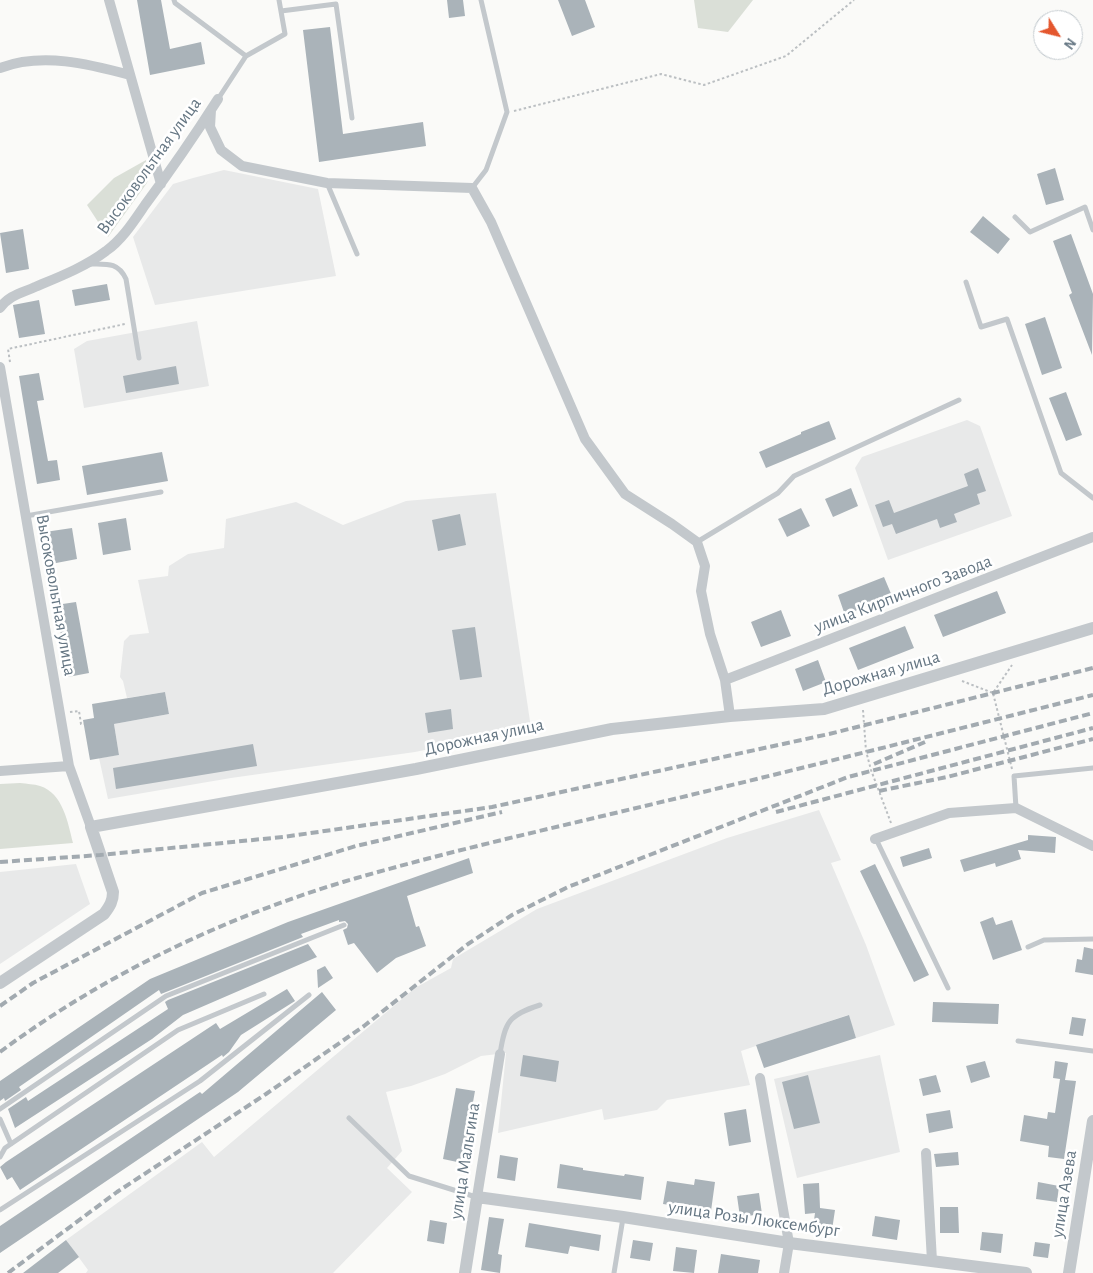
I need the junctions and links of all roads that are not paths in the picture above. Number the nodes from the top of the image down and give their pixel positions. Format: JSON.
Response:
{"nodes":[{"id":1,"x":109,"y":0,"type":"edge"},
{"id":2,"x":174,"y":0,"type":"edge"},
{"id":3,"x":279,"y":0,"type":"edge"},
{"id":4,"x":482,"y":0,"type":"edge"},
{"id":5,"x":281,"y":11,"type":"junction"},
{"id":6,"x":246,"y":56,"type":"junction"},
{"id":7,"x":0,"y":68,"type":"edge"},
{"id":8,"x":130,"y":75,"type":"junction"},
{"id":9,"x":218,"y":98,"type":"joint"},
{"id":10,"x":211,"y":110,"type":"junction"},
{"id":11,"x":352,"y":118,"type":"dead end"},
{"id":12,"x":327,"y":183,"type":"junction"},
{"id":13,"x":161,"y":184,"type":"junction"},
{"id":14,"x":472,"y":188,"type":"junction"},
{"id":15,"x":1015,"y":217,"type":"dead end"},
{"id":16,"x":1093,"y":230,"type":"edge"},
{"id":17,"x":357,"y":254,"type":"dead end"},
{"id":18,"x":87,"y":264,"type":"junction"},
{"id":19,"x":966,"y":282,"type":"dead end"},
{"id":20,"x":0,"y":308,"type":"edge"},
{"id":21,"x":139,"y":358,"type":"dead end"},
{"id":22,"x":0,"y":367,"type":"edge"},
{"id":23,"x":959,"y":400,"type":"dead end"},
{"id":24,"x":161,"y":492,"type":"dead end"},
{"id":25,"x":1093,"y":498,"type":"edge"},
{"id":26,"x":26,"y":516,"type":"junction"},
{"id":27,"x":1093,"y":537,"type":"edge"},
{"id":28,"x":697,"y":542,"type":"junction"},
{"id":29,"x":1093,"y":628,"type":"edge"},
{"id":30,"x":725,"y":680,"type":"junction"},
{"id":31,"x":730,"y":716,"type":"junction"},
{"id":32,"x":69,"y":766,"type":"junction"},
{"id":33,"x":1093,"y":768,"type":"edge"},
{"id":34,"x":0,"y":771,"type":"edge"},
{"id":35,"x":1016,"y":808,"type":"junction"},
{"id":36,"x":91,"y":827,"type":"junction"},
{"id":37,"x":876,"y":839,"type":"joint"},
{"id":38,"x":1093,"y":846,"type":"edge"},
{"id":39,"x":344,"y":925,"type":"dead end"},
{"id":40,"x":1093,"y":939,"type":"edge"},
{"id":41,"x":1028,"y":947,"type":"dead end"},
{"id":42,"x":0,"y":983,"type":"edge"},
{"id":43,"x":948,"y":988,"type":"dead end"},
{"id":44,"x":264,"y":994,"type":"dead end"},
{"id":45,"x":309,"y":995,"type":"dead end"},
{"id":46,"x":540,"y":1005,"type":"dead end"},
{"id":47,"x":1018,"y":1040,"type":"dead end"},
{"id":48,"x":1093,"y":1051,"type":"edge"},
{"id":49,"x":500,"y":1054,"type":"joint"},
{"id":50,"x":760,"y":1078,"type":"dead end"},
{"id":51,"x":0,"y":1109,"type":"edge"},
{"id":52,"x":349,"y":1118,"type":"dead end"},
{"id":53,"x":0,"y":1119,"type":"edge"},
{"id":54,"x":1093,"y":1121,"type":"edge"},
{"id":55,"x":11,"y":1144,"type":"junction"},
{"id":56,"x":926,"y":1153,"type":"dead end"},
{"id":57,"x":0,"y":1157,"type":"edge"},
{"id":58,"x":477,"y":1197,"type":"junction"},
{"id":59,"x":0,"y":1210,"type":"edge"},
{"id":60,"x":623,"y":1218,"type":"junction"},
{"id":61,"x":789,"y":1243,"type":"junction"},
{"id":62,"x":932,"y":1260,"type":"junction"},
{"id":63,"x":464,"y":1273,"type":"edge"},
{"id":64,"x":614,"y":1273,"type":"edge"},
{"id":65,"x":784,"y":1273,"type":"edge"},
{"id":66,"x":1026,"y":1273,"type":"edge"},
{"id":67,"x":1069,"y":1273,"type":"edge"}],
"edges":[{"from":1,"to":8,"type":"street"},
{"from":2,"to":6,"type":"lane"},
{"from":3,"to":5,"type":"lane"},
{"from":4,"to":14,"type":"lane"},
{"from":5,"to":6,"type":"lane"},
{"from":5,"to":11,"type":"lane"},
{"from":6,"to":9,"type":"lane"},
{"from":7,"to":8,"type":"street"},
{"from":8,"to":13,"type":"street"},
{"from":9,"to":10,"type":"street","name":"Высоковольтная улица"},
{"from":10,"to":12,"type":"street"},
{"from":10,"to":13,"type":"street","name":"Высоковольтная улица"},
{"from":12,"to":14,"type":"street"},
{"from":12,"to":17,"type":"lane"},
{"from":13,"to":18,"type":"street","name":"Высоковольтная улица"},
{"from":14,"to":28,"type":"street"},
{"from":15,"to":16,"type":"lane"},
{"from":18,"to":20,"type":"street","name":"Высоковольтная улица"},
{"from":18,"to":21,"type":"lane"},
{"from":19,"to":25,"type":"lane"},
{"from":22,"to":26,"type":"street","name":"Высоковольтная улица"},
{"from":23,"to":28,"type":"lane"},
{"from":24,"to":26,"type":"lane"},
{"from":26,"to":32,"type":"street","name":"Высоковольтная улица"},
{"from":27,"to":30,"type":"street","name":"улица Кирпичного Завода"},
{"from":28,"to":30,"type":"street"},
{"from":29,"to":31,"type":"street","name":"Дорожная улица"},
{"from":30,"to":31,"type":"street"},
{"from":31,"to":36,"type":"street","name":"Дорожная улица"},
{"from":32,"to":34,"type":"street"},
{"from":32,"to":36,"type":"street","name":"Высоковольтная улица"},
{"from":33,"to":35,"type":"lane"},
{"from":35,"to":37,"type":"street"},
{"from":35,"to":38,"type":"street"},
{"from":36,"to":42,"type":"street"},
{"from":37,"to":43,"type":"lane"},
{"from":39,"to":51,"type":"lane"},
{"from":40,"to":41,"type":"lane"},
{"from":44,"to":55,"type":"lane"},
{"from":45,"to":59,"type":"lane"},
{"from":46,"to":49,"type":"lane"},
{"from":47,"to":48,"type":"lane"},
{"from":49,"to":58,"type":"street","name":"улица Мальгина"},
{"from":50,"to":61,"type":"street"},
{"from":52,"to":58,"type":"lane"},
{"from":53,"to":55,"type":"lane"},
{"from":54,"to":67,"type":"street","name":"улица Азева"},
{"from":55,"to":57,"type":"lane"},
{"from":56,"to":62,"type":"street"},
{"from":58,"to":60,"type":"street","name":"улица Розы Люксембург"},
{"from":58,"to":63,"type":"street","name":"улица Мальгина"},
{"from":60,"to":61,"type":"street","name":"улица Розы Люксембург"},
{"from":60,"to":64,"type":"lane"},
{"from":61,"to":62,"type":"street","name":"улица Розы Люксембург"},
{"from":61,"to":65,"type":"street"},
{"from":62,"to":66,"type":"street","name":"улица Розы Люксембург"}]}
